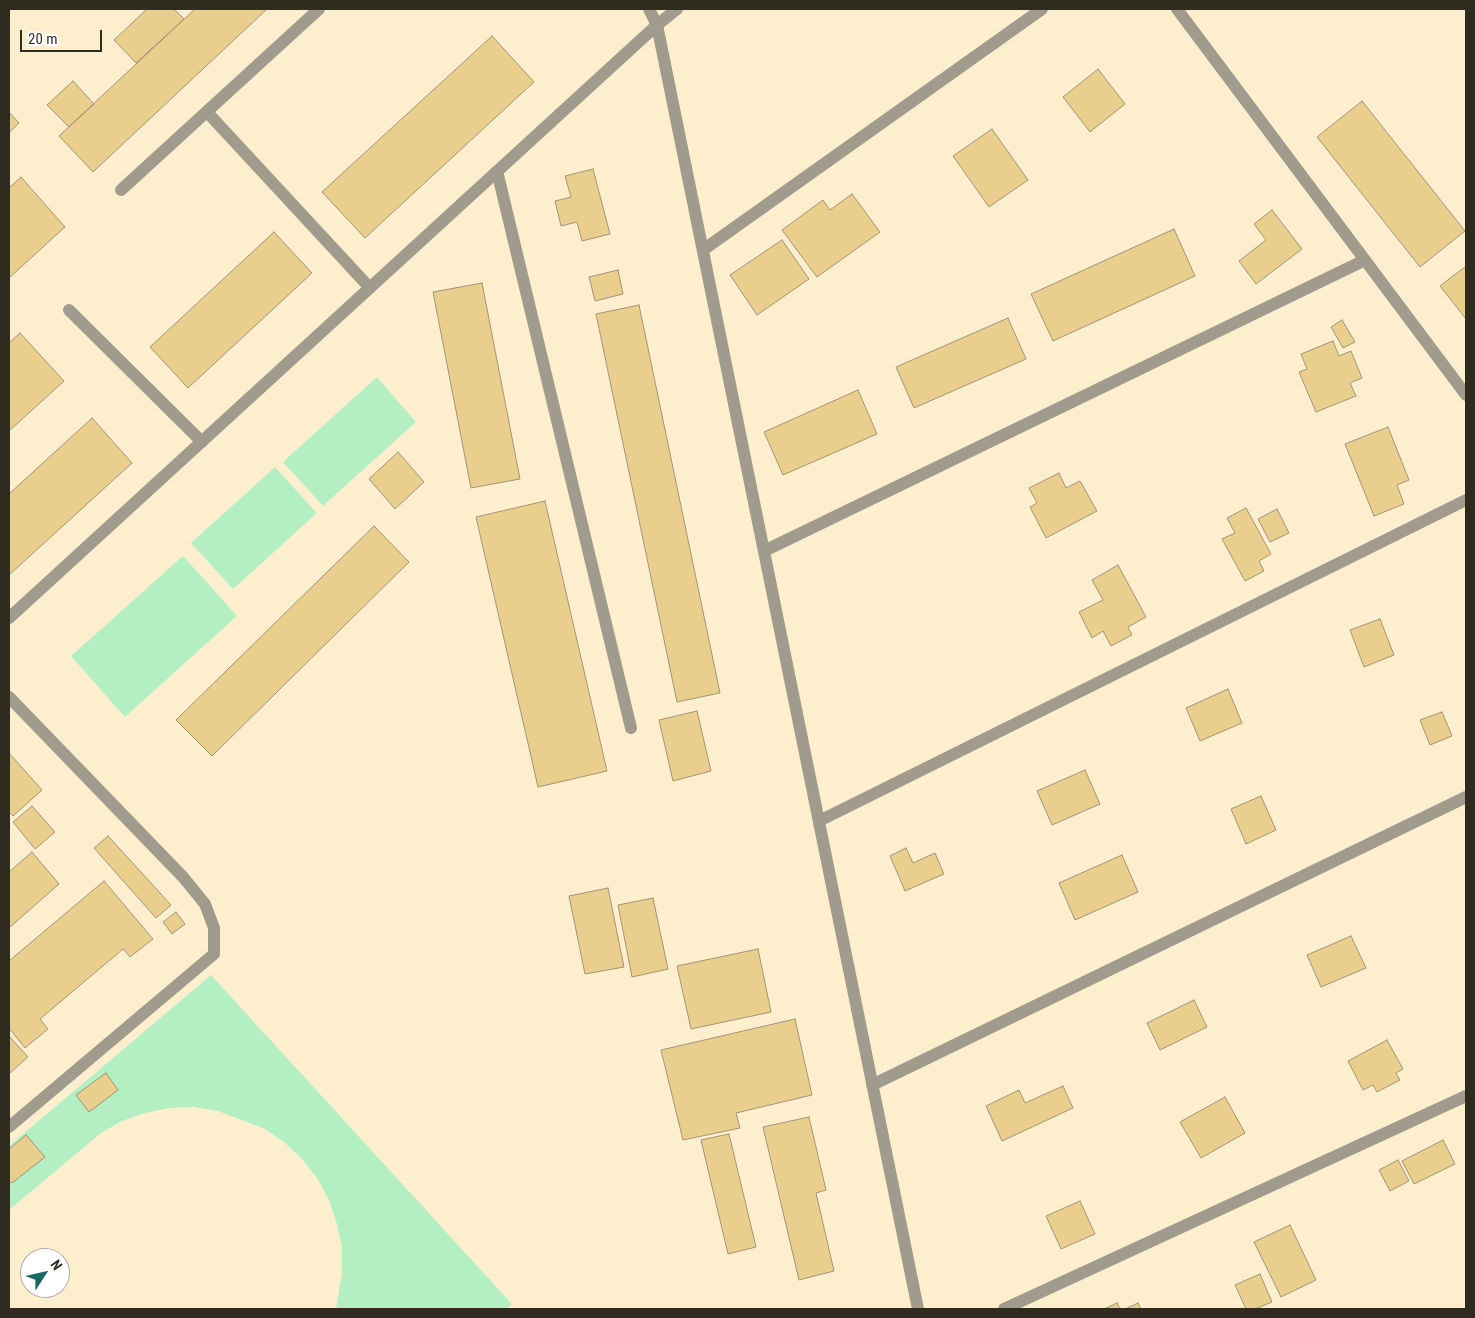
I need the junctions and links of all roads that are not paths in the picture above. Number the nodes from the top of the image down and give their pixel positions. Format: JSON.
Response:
{"nodes":[{"id":1,"x":319,"y":9,"type":"edge"},
{"id":2,"x":649,"y":9,"type":"edge"},
{"id":3,"x":678,"y":9,"type":"edge"},
{"id":4,"x":1042,"y":9,"type":"edge"},
{"id":5,"x":1178,"y":9,"type":"edge"},
{"id":6,"x":657,"y":24,"type":"junction"},
{"id":7,"x":207,"y":112,"type":"junction"},
{"id":8,"x":497,"y":172,"type":"junction"},
{"id":9,"x":121,"y":190,"type":"dead end"},
{"id":10,"x":703,"y":250,"type":"junction"},
{"id":11,"x":1365,"y":260,"type":"junction"},
{"id":12,"x":370,"y":288,"type":"junction"},
{"id":13,"x":69,"y":310,"type":"dead end"},
{"id":14,"x":1466,"y":395,"type":"edge"},
{"id":15,"x":202,"y":442,"type":"junction"},
{"id":16,"x":1466,"y":500,"type":"edge"},
{"id":17,"x":764,"y":551,"type":"junction"},
{"id":18,"x":9,"y":618,"type":"edge"},
{"id":19,"x":9,"y":697,"type":"edge"},
{"id":20,"x":631,"y":728,"type":"dead end"},
{"id":21,"x":1466,"y":797,"type":"edge"},
{"id":22,"x":819,"y":822,"type":"junction"},
{"id":23,"x":872,"y":1085,"type":"junction"},
{"id":24,"x":1466,"y":1096,"type":"edge"},
{"id":25,"x":9,"y":1127,"type":"edge"},
{"id":26,"x":918,"y":1309,"type":"edge"},
{"id":27,"x":1004,"y":1309,"type":"edge"}],
"edges":[{"from":1,"to":7,"type":"lane"},
{"from":2,"to":6,"type":"lane"},
{"from":3,"to":6,"type":"lane"},
{"from":4,"to":10,"type":"lane"},
{"from":5,"to":11,"type":"lane"},
{"from":6,"to":8,"type":"lane"},
{"from":6,"to":10,"type":"lane"},
{"from":7,"to":9,"type":"lane"},
{"from":7,"to":12,"type":"lane"},
{"from":8,"to":12,"type":"lane"},
{"from":8,"to":20,"type":"lane"},
{"from":10,"to":17,"type":"lane"},
{"from":11,"to":14,"type":"lane"},
{"from":11,"to":17,"type":"lane"},
{"from":12,"to":15,"type":"lane"},
{"from":13,"to":15,"type":"lane"},
{"from":15,"to":18,"type":"lane"},
{"from":16,"to":22,"type":"lane"},
{"from":17,"to":22,"type":"lane"},
{"from":19,"to":25,"type":"lane"},
{"from":21,"to":23,"type":"lane"},
{"from":22,"to":23,"type":"lane"},
{"from":23,"to":26,"type":"lane"},
{"from":24,"to":27,"type":"lane"}]}
